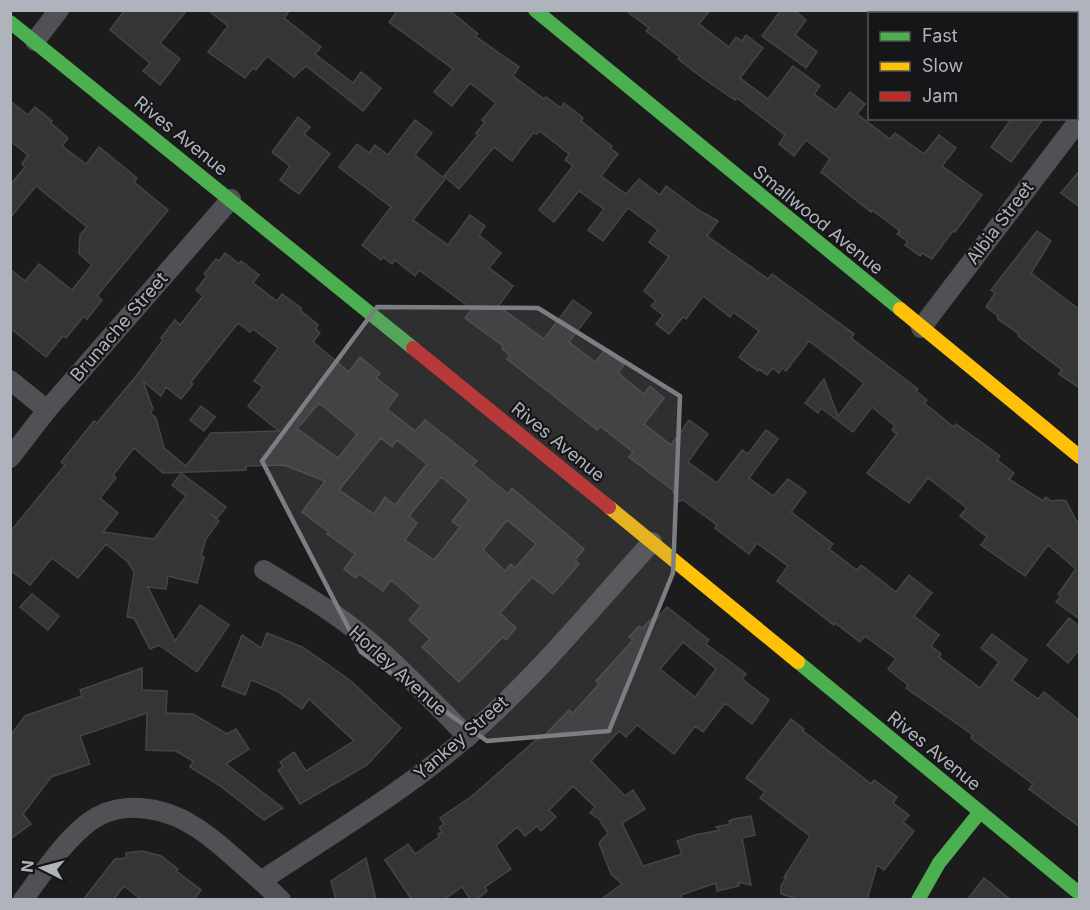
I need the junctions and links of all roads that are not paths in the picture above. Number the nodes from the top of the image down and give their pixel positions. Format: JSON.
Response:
{"nodes":[{"id":1,"x":59,"y":10,"type":"edge"},
{"id":2,"x":535,"y":10,"type":"edge"},
{"id":3,"x":10,"y":22,"type":"edge"},
{"id":4,"x":35,"y":41,"type":"junction"},
{"id":5,"x":1080,"y":119,"type":"edge"},
{"id":6,"x":231,"y":199,"type":"junction"},
{"id":7,"x":921,"y":328,"type":"junction"},
{"id":8,"x":10,"y":380,"type":"edge"},
{"id":9,"x":47,"y":410,"type":"junction"},
{"id":10,"x":10,"y":458,"type":"edge"},
{"id":11,"x":1080,"y":458,"type":"edge"},
{"id":12,"x":652,"y":542,"type":"junction"},
{"id":13,"x":264,"y":570,"type":"dead end"},
{"id":14,"x":468,"y":736,"type":"junction"},
{"id":15,"x":980,"y":812,"type":"junction"},
{"id":16,"x":261,"y":881,"type":"junction"},
{"id":17,"x":1080,"y":894,"type":"edge"},
{"id":18,"x":23,"y":900,"type":"edge"},
{"id":19,"x":281,"y":900,"type":"edge"},
{"id":20,"x":918,"y":900,"type":"edge"}],
"edges":[{"from":1,"to":4,"type":"street"},
{"from":2,"to":7,"type":"street","name":"Smallwood Avenue"},
{"from":3,"to":4,"type":"street","name":"Rives Avenue"},
{"from":4,"to":6,"type":"street","name":"Rives Avenue"},
{"from":5,"to":7,"type":"street","name":"Albia Street"},
{"from":6,"to":9,"type":"street","name":"Brunache Street"},
{"from":6,"to":12,"type":"street","name":"Rives Avenue"},
{"from":7,"to":11,"type":"street","name":"Smallwood Avenue"},
{"from":8,"to":9,"type":"street"},
{"from":9,"to":10,"type":"street","name":"Brunache Street"},
{"from":12,"to":14,"type":"street","name":"Yankey Street"},
{"from":12,"to":15,"type":"street","name":"Rives Avenue"},
{"from":13,"to":14,"type":"street","name":"Horley Avenue"},
{"from":14,"to":16,"type":"street","name":"Yankey Street"},
{"from":15,"to":17,"type":"street","name":"Rives Avenue"},
{"from":15,"to":20,"type":"street"},
{"from":16,"to":18,"type":"street"},
{"from":16,"to":19,"type":"street"}]}
